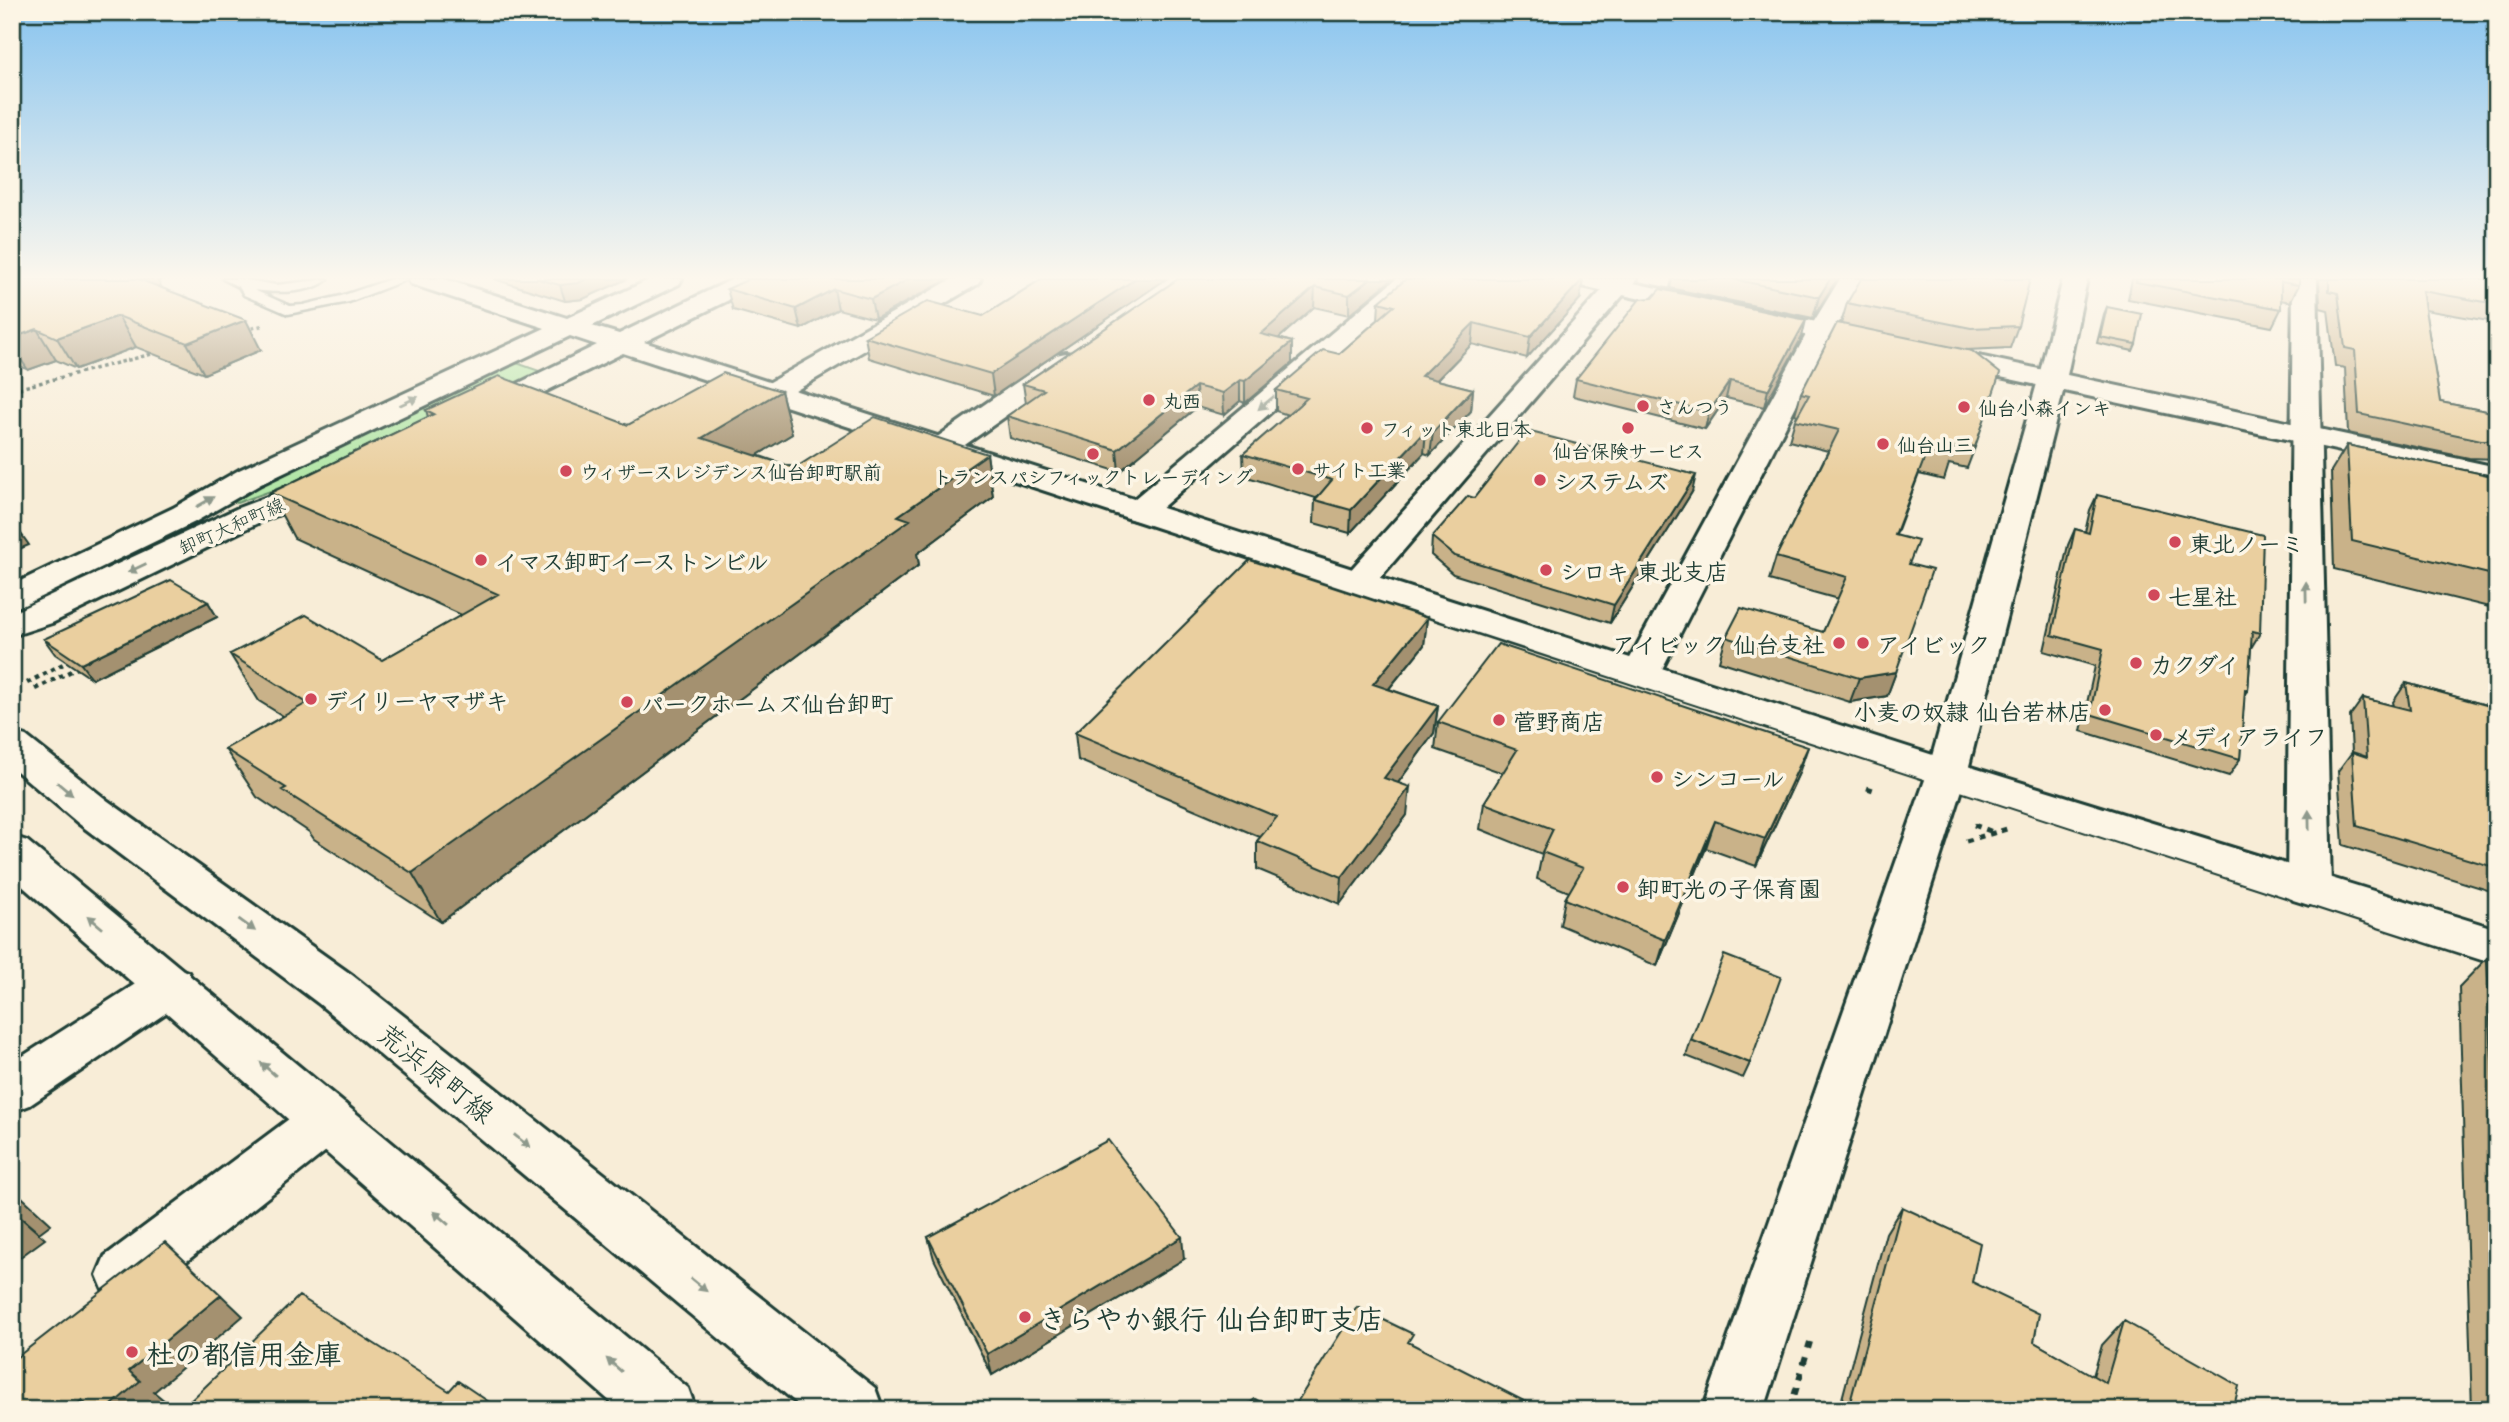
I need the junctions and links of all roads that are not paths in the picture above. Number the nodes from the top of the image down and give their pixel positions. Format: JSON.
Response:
{"nodes":[{"id":1,"x":528,"y":345,"type":"edge"},
{"id":2,"x":616,"y":345,"type":"edge"},
{"id":3,"x":628,"y":345,"type":"edge"},
{"id":4,"x":854,"y":345,"type":"edge"},
{"id":5,"x":1333,"y":345,"type":"edge"},
{"id":6,"x":1566,"y":345,"type":"edge"},
{"id":7,"x":1813,"y":345,"type":"edge"},
{"id":8,"x":1889,"y":345,"type":"edge"},
{"id":9,"x":2060,"y":345,"type":"edge"},
{"id":10,"x":2305,"y":345,"type":"edge"},
{"id":11,"x":1085,"y":349,"type":"edge"},
{"id":12,"x":2052,"y":380,"type":"junction"},
{"id":13,"x":773,"y":392,"type":"junction"},
{"id":14,"x":450,"y":427,"type":"edge"},
{"id":15,"x":2304,"y":435,"type":"junction"},
{"id":16,"x":941,"y":448,"type":"junction"},
{"id":17,"x":351,"y":474,"type":"edge"},
{"id":18,"x":2497,"y":477,"type":"edge"},
{"id":19,"x":1139,"y":511,"type":"junction"},
{"id":20,"x":1359,"y":581,"type":"junction"},
{"id":21,"x":12,"y":598,"type":"edge"},
{"id":22,"x":12,"y":625,"type":"edge"},
{"id":23,"x":1641,"y":673,"type":"junction"},
{"id":24,"x":12,"y":746,"type":"edge"},
{"id":25,"x":1947,"y":774,"type":"junction"},
{"id":26,"x":12,"y":852,"type":"edge"},
{"id":27,"x":2309,"y":888,"type":"junction"},
{"id":28,"x":2497,"y":947,"type":"edge"},
{"id":29,"x":171,"y":985,"type":"junction"},
{"id":30,"x":12,"y":1090,"type":"edge"},
{"id":31,"x":327,"y":1120,"type":"junction"},
{"id":32,"x":88,"y":1304,"type":"edge"},
{"id":33,"x":666,"y":1410,"type":"edge"},
{"id":34,"x":853,"y":1410,"type":"edge"},
{"id":35,"x":1733,"y":1410,"type":"edge"}],
"edges":[{"from":21,"to":1,"type":"street","name":"卸町大和町線","one_way":true},
{"from":2,"to":14,"type":"street"},
{"from":3,"to":13,"type":"street"},
{"from":4,"to":13,"type":"street"},
{"from":5,"to":19,"type":"street","one_way":true},
{"from":6,"to":20,"type":"street"},
{"from":7,"to":23,"type":"street"},
{"from":8,"to":12,"type":"street"},
{"from":9,"to":12,"type":"street"},
{"from":10,"to":15,"type":"street"},
{"from":11,"to":16,"type":"street"},
{"from":12,"to":15,"type":"street"},
{"from":12,"to":25,"type":"street"},
{"from":13,"to":16,"type":"street"},
{"from":15,"to":18,"type":"street"},
{"from":27,"to":15,"type":"street","one_way":true},
{"from":16,"to":19,"type":"street"},
{"from":17,"to":22,"type":"street","name":"卸町大和町線","one_way":true},
{"from":19,"to":20,"type":"street"},
{"from":20,"to":23,"type":"street"},
{"from":23,"to":25,"type":"street"},
{"from":24,"to":34,"type":"street","name":"荒浜原町線","one_way":true},
{"from":25,"to":27,"type":"street"},
{"from":25,"to":35,"type":"street"},
{"from":29,"to":26,"type":"street","one_way":true},
{"from":27,"to":28,"type":"street"},
{"from":29,"to":30,"type":"street"},
{"from":31,"to":29,"type":"street","one_way":true},
{"from":31,"to":32,"type":"street"},
{"from":33,"to":31,"type":"street","one_way":true}]}
